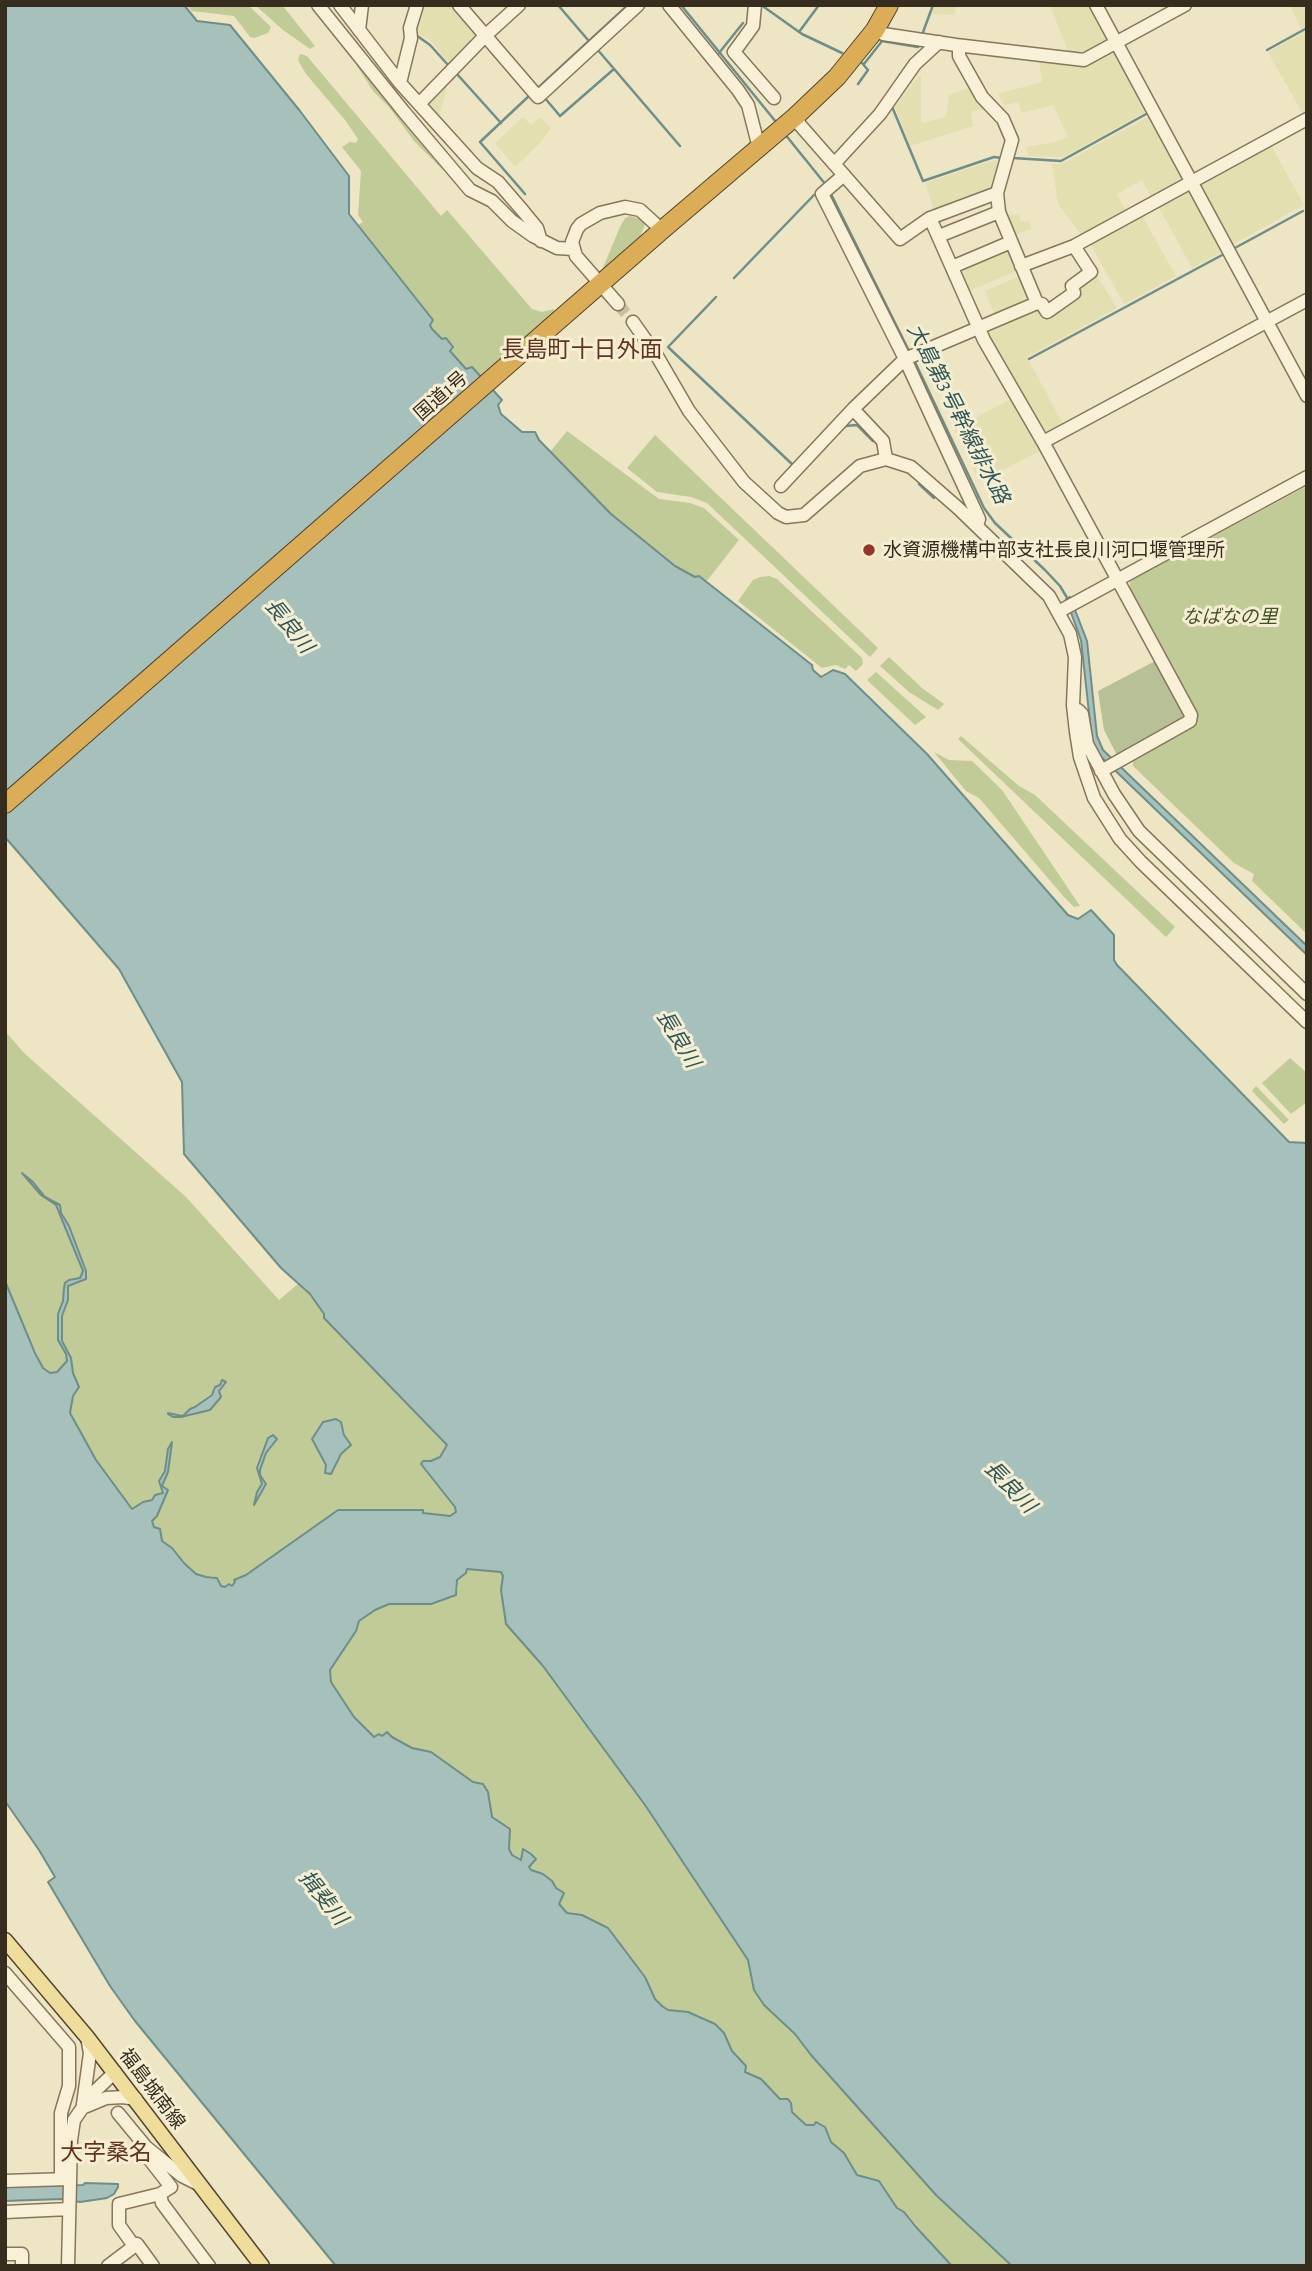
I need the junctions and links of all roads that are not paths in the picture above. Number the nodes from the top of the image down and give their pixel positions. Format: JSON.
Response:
{"nodes":[{"id":1,"x":318,"y":5,"type":"edge"},
{"id":2,"x":340,"y":5,"type":"edge"},
{"id":3,"x":362,"y":5,"type":"edge"},
{"id":4,"x":417,"y":5,"type":"edge"},
{"id":5,"x":459,"y":5,"type":"edge"},
{"id":6,"x":519,"y":5,"type":"edge"},
{"id":7,"x":638,"y":5,"type":"edge"},
{"id":8,"x":669,"y":5,"type":"edge"},
{"id":9,"x":755,"y":5,"type":"edge"},
{"id":10,"x":888,"y":5,"type":"edge"},
{"id":11,"x":1096,"y":5,"type":"edge"},
{"id":12,"x":1185,"y":5,"type":"edge"},
{"id":13,"x":359,"y":30,"type":"junction"},
{"id":14,"x":876,"y":30,"type":"junction"},
{"id":15,"x":486,"y":35,"type":"junction"},
{"id":16,"x":939,"y":43,"type":"junction"},
{"id":17,"x":1116,"y":44,"type":"junction"},
{"id":18,"x":959,"y":46,"type":"junction"},
{"id":19,"x":400,"y":83,"type":"junction"},
{"id":20,"x":774,"y":98,"type":"dead end"},
{"id":21,"x":419,"y":104,"type":"junction"},
{"id":22,"x":794,"y":118,"type":"junction"},
{"id":23,"x":1307,"y":120,"type":"edge"},
{"id":24,"x":763,"y":144,"type":"junction"},
{"id":25,"x":834,"y":164,"type":"junction"},
{"id":26,"x":844,"y":175,"type":"junction"},
{"id":27,"x":1191,"y":182,"type":"junction"},
{"id":28,"x":997,"y":193,"type":"junction"},
{"id":29,"x":999,"y":212,"type":"junction"},
{"id":30,"x":930,"y":218,"type":"junction"},
{"id":31,"x":662,"y":230,"type":"junction"},
{"id":32,"x":939,"y":236,"type":"junction"},
{"id":33,"x":541,"y":241,"type":"junction"},
{"id":34,"x":1012,"y":242,"type":"junction"},
{"id":35,"x":1074,"y":246,"type":"junction"},
{"id":36,"x":573,"y":249,"type":"junction"},
{"id":37,"x":1021,"y":265,"type":"junction"},
{"id":38,"x":952,"y":267,"type":"junction"},
{"id":39,"x":600,"y":285,"type":"junction"},
{"id":40,"x":1307,"y":300,"type":"edge"},
{"id":41,"x":1037,"y":303,"type":"junction"},
{"id":42,"x":618,"y":304,"type":"tunnel mouth"},
{"id":43,"x":633,"y":321,"type":"tunnel mouth"},
{"id":44,"x":1267,"y":321,"type":"junction"},
{"id":45,"x":978,"y":327,"type":"junction"},
{"id":46,"x":909,"y":357,"type":"junction"},
{"id":47,"x":1307,"y":396,"type":"edge"},
{"id":48,"x":853,"y":409,"type":"junction"},
{"id":49,"x":1043,"y":442,"type":"junction"},
{"id":50,"x":886,"y":459,"type":"junction"},
{"id":51,"x":1307,"y":477,"type":"edge"},
{"id":52,"x":781,"y":486,"type":"dead end"},
{"id":53,"x":977,"y":526,"type":"junction"},
{"id":54,"x":1117,"y":579,"type":"junction"},
{"id":55,"x":1061,"y":610,"type":"junction"},
{"id":56,"x":1073,"y":705,"type":"junction"},
{"id":57,"x":1109,"y":766,"type":"junction"},
{"id":58,"x":5,"y":804,"type":"edge"},
{"id":59,"x":1307,"y":994,"type":"edge"},
{"id":60,"x":1307,"y":1021,"type":"edge"},
{"id":61,"x":5,"y":1940,"type":"edge"},
{"id":62,"x":5,"y":1973,"type":"edge"},
{"id":63,"x":87,"y":2037,"type":"junction"},
{"id":64,"x":115,"y":2072,"type":"junction"},
{"id":65,"x":136,"y":2099,"type":"junction"},
{"id":66,"x":82,"y":2108,"type":"junction"},
{"id":67,"x":118,"y":2113,"type":"dead end"},
{"id":68,"x":142,"y":2143,"type":"junction"},
{"id":69,"x":5,"y":2181,"type":"edge"},
{"id":70,"x":67,"y":2181,"type":"junction"},
{"id":71,"x":200,"y":2185,"type":"junction"},
{"id":72,"x":160,"y":2194,"type":"junction"},
{"id":73,"x":69,"y":2209,"type":"junction"},
{"id":74,"x":5,"y":2212,"type":"edge"},
{"id":75,"x":134,"y":2246,"type":"junction"},
{"id":76,"x":5,"y":2254,"type":"edge"},
{"id":77,"x":22,"y":2266,"type":"edge"},
{"id":78,"x":68,"y":2266,"type":"edge"},
{"id":79,"x":108,"y":2266,"type":"edge"},
{"id":80,"x":153,"y":2266,"type":"edge"},
{"id":81,"x":209,"y":2266,"type":"edge"},
{"id":82,"x":262,"y":2266,"type":"edge"}],
"edges":[{"from":1,"to":33,"type":"street"},
{"from":2,"to":13,"type":"street"},
{"from":3,"to":13,"type":"street"},
{"from":4,"to":19,"type":"street"},
{"from":5,"to":15,"type":"street"},
{"from":6,"to":15,"type":"street"},
{"from":7,"to":15,"type":"street"},
{"from":8,"to":24,"type":"street"},
{"from":9,"to":20,"type":"street"},
{"from":10,"to":14,"type":"highway","name":"国道1号"},
{"from":11,"to":17,"type":"street"},
{"from":12,"to":17,"type":"street"},
{"from":13,"to":19,"type":"street"},
{"from":14,"to":16,"type":"street"},
{"from":14,"to":22,"type":"highway","name":"国道1号"},
{"from":15,"to":21,"type":"street"},
{"from":16,"to":18,"type":"street"},
{"from":16,"to":25,"type":"street"},
{"from":17,"to":18,"type":"street"},
{"from":17,"to":27,"type":"street"},
{"from":18,"to":28,"type":"street"},
{"from":19,"to":21,"type":"street"},
{"from":21,"to":33,"type":"street"},
{"from":22,"to":24,"type":"highway","name":"国道1号"},
{"from":22,"to":25,"type":"street"},
{"from":23,"to":27,"type":"street"},
{"from":24,"to":31,"type":"highway","name":"国道1号"},
{"from":25,"to":26,"type":"street"},
{"from":26,"to":30,"type":"street"},
{"from":26,"to":46,"type":"street"},
{"from":27,"to":35,"type":"street"},
{"from":27,"to":44,"type":"street"},
{"from":28,"to":29,"type":"street"},
{"from":28,"to":30,"type":"street"},
{"from":29,"to":32,"type":"street"},
{"from":29,"to":34,"type":"street"},
{"from":30,"to":32,"type":"street"},
{"from":31,"to":36,"type":"street"},
{"from":31,"to":39,"type":"highway","name":"国道1号"},
{"from":32,"to":38,"type":"street"},
{"from":33,"to":36,"type":"street"},
{"from":34,"to":37,"type":"street"},
{"from":34,"to":38,"type":"street"},
{"from":35,"to":37,"type":"street"},
{"from":35,"to":41,"type":"street"},
{"from":36,"to":39,"type":"street"},
{"from":37,"to":41,"type":"street"},
{"from":38,"to":45,"type":"street"},
{"from":39,"to":42,"type":"street"},
{"from":39,"to":58,"type":"highway","name":"国道1号"},
{"from":40,"to":44,"type":"street"},
{"from":41,"to":45,"type":"street"},
{"from":43,"to":50,"type":"street"},
{"from":44,"to":47,"type":"street"},
{"from":44,"to":49,"type":"street"},
{"from":45,"to":46,"type":"street"},
{"from":45,"to":49,"type":"street"},
{"from":46,"to":48,"type":"street"},
{"from":46,"to":53,"type":"street"},
{"from":48,"to":50,"type":"street"},
{"from":48,"to":52,"type":"street"},
{"from":49,"to":54,"type":"street"},
{"from":50,"to":53,"type":"street"},
{"from":51,"to":54,"type":"street"},
{"from":53,"to":55,"type":"street"},
{"from":54,"to":55,"type":"street"},
{"from":54,"to":57,"type":"street"},
{"from":55,"to":56,"type":"street"},
{"from":56,"to":57,"type":"street"},
{"from":56,"to":60,"type":"street"},
{"from":57,"to":59,"type":"street"},
{"from":61,"to":63,"type":"main road","name":"福島城南線"},
{"from":62,"to":70,"type":"street"},
{"from":63,"to":64,"type":"main road","name":"福島城南線"},
{"from":63,"to":66,"type":"street"},
{"from":64,"to":65,"type":"main road","name":"福島城南線"},
{"from":64,"to":66,"type":"street"},
{"from":65,"to":66,"type":"street"},
{"from":65,"to":71,"type":"main road","name":"福島城南線"},
{"from":66,"to":70,"type":"street"},
{"from":67,"to":68,"type":"street"},
{"from":68,"to":71,"type":"street"},
{"from":68,"to":72,"type":"street"},
{"from":69,"to":70,"type":"street"},
{"from":70,"to":73,"type":"street"},
{"from":71,"to":82,"type":"main road","name":"福島城南線"},
{"from":72,"to":75,"type":"street"},
{"from":72,"to":81,"type":"street"},
{"from":73,"to":74,"type":"street"},
{"from":73,"to":78,"type":"street"},
{"from":75,"to":79,"type":"street"},
{"from":75,"to":80,"type":"street"},
{"from":76,"to":77,"type":"street"}]}
